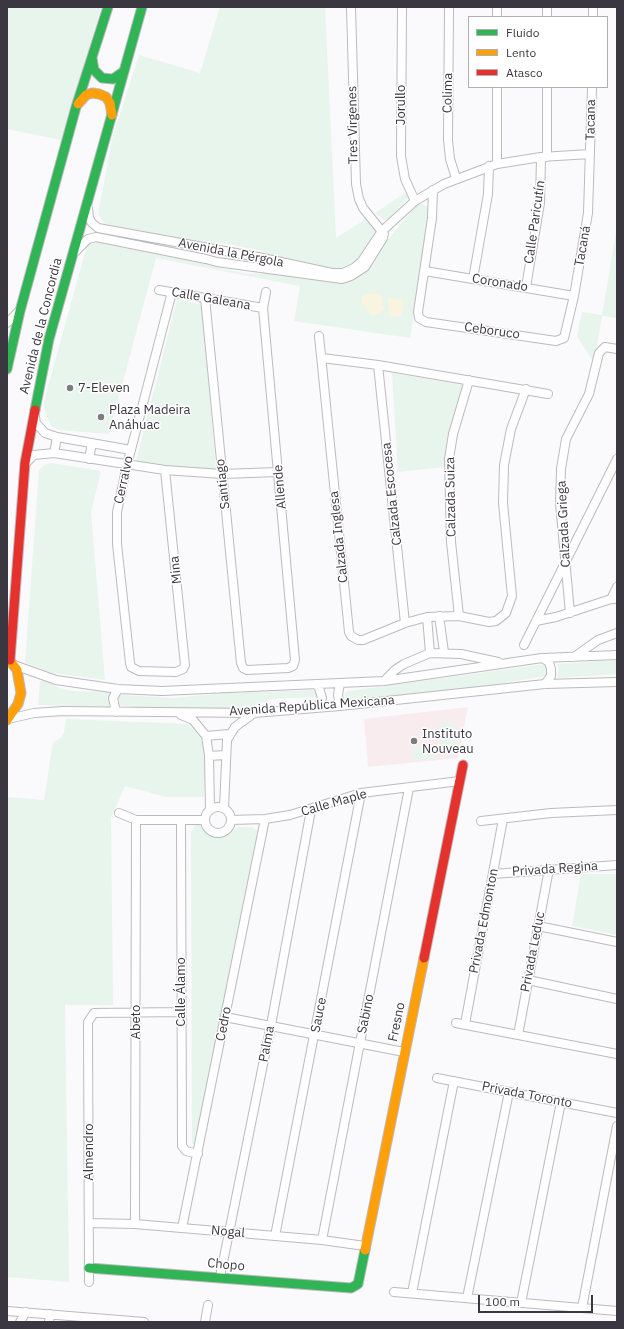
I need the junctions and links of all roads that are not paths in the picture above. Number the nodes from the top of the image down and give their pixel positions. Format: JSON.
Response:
{"nodes":[{"id":1,"x":108,"y":7,"type":"edge"},
{"id":2,"x":142,"y":7,"type":"edge"},
{"id":3,"x":351,"y":7,"type":"edge"},
{"id":4,"x":402,"y":7,"type":"edge"},
{"id":5,"x":449,"y":7,"type":"edge"},
{"id":6,"x":92,"y":58,"type":"junction"},
{"id":7,"x":123,"y":72,"type":"junction"},
{"id":8,"x":497,"y":88,"type":"edge"},
{"id":9,"x":547,"y":88,"type":"edge"},
{"id":10,"x":592,"y":88,"type":"edge"},
{"id":11,"x":76,"y":107,"type":"junction"},
{"id":12,"x":112,"y":117,"type":"junction"},
{"id":13,"x":590,"y":154,"type":"junction"},
{"id":14,"x":544,"y":157,"type":"junction"},
{"id":15,"x":493,"y":165,"type":"junction"},
{"id":16,"x":456,"y":178,"type":"junction"},
{"id":17,"x":433,"y":190,"type":"junction"},
{"id":18,"x":89,"y":193,"type":"junction"},
{"id":19,"x":415,"y":201,"type":"junction"},
{"id":20,"x":385,"y":231,"type":"junction"},
{"id":21,"x":208,"y":248,"type":"junction"},
{"id":22,"x":72,"y":255,"type":"junction"},
{"id":23,"x":206,"y":259,"type":"junction"},
{"id":24,"x":270,"y":260,"type":"junction"},
{"id":25,"x":268,"y":270,"type":"junction"},
{"id":26,"x":425,"y":271,"type":"junction"},
{"id":27,"x":473,"y":279,"type":"junction"},
{"id":28,"x":526,"y":287,"type":"junction"},
{"id":29,"x":159,"y":290,"type":"dead end"},
{"id":30,"x":172,"y":292,"type":"junction"},
{"id":31,"x":266,"y":292,"type":"dead end"},
{"id":32,"x":574,"y":296,"type":"junction"},
{"id":33,"x":205,"y":298,"type":"junction"},
{"id":34,"x":262,"y":308,"type":"junction"},
{"id":35,"x":20,"y":311,"type":"junction"},
{"id":36,"x":7,"y":323,"type":"edge"},
{"id":37,"x":319,"y":336,"type":"dead end"},
{"id":38,"x":564,"y":338,"type":"joint"},
{"id":39,"x":617,"y":349,"type":"edge"},
{"id":40,"x":322,"y":358,"type":"junction"},
{"id":41,"x":378,"y":365,"type":"junction"},
{"id":42,"x":7,"y":369,"type":"edge"},
{"id":43,"x":469,"y":380,"type":"junction"},
{"id":44,"x":526,"y":389,"type":"junction"},
{"id":45,"x":548,"y":394,"type":"dead end"},
{"id":46,"x":34,"y":413,"type":"junction"},
{"id":47,"x":57,"y":437,"type":"junction"},
{"id":48,"x":92,"y":444,"type":"junction"},
{"id":49,"x":131,"y":450,"type":"junction"},
{"id":50,"x":54,"y":453,"type":"junction"},
{"id":51,"x":89,"y":459,"type":"junction"},
{"id":52,"x":617,"y":459,"type":"edge"},
{"id":53,"x":25,"y":463,"type":"junction"},
{"id":54,"x":127,"y":465,"type":"junction"},
{"id":55,"x":165,"y":470,"type":"junction"},
{"id":56,"x":278,"y":472,"type":"junction"},
{"id":57,"x":222,"y":474,"type":"junction"},
{"id":58,"x":566,"y":562,"type":"junction"},
{"id":59,"x":15,"y":576,"type":"junction"},
{"id":60,"x":7,"y":583,"type":"edge"},
{"id":61,"x":617,"y":587,"type":"edge"},
{"id":62,"x":614,"y":599,"type":"edge"},
{"id":63,"x":570,"y":613,"type":"junction"},
{"id":64,"x":439,"y":616,"type":"junction"},
{"id":65,"x":459,"y":616,"type":"junction"},
{"id":66,"x":427,"y":617,"type":"junction"},
{"id":67,"x":536,"y":621,"type":"junction"},
{"id":68,"x":405,"y":623,"type":"junction"},
{"id":69,"x":617,"y":633,"type":"edge"},
{"id":70,"x":524,"y":645,"type":"dead end"},
{"id":71,"x":444,"y":652,"type":"junction"},
{"id":72,"x":430,"y":653,"type":"junction"},
{"id":73,"x":617,"y":655,"type":"edge"},
{"id":74,"x":574,"y":657,"type":"junction"},
{"id":75,"x":542,"y":658,"type":"junction"},
{"id":76,"x":10,"y":661,"type":"edge"},
{"id":77,"x":501,"y":663,"type":"junction"},
{"id":78,"x":244,"y":668,"type":"joint"},
{"id":79,"x":183,"y":669,"type":"joint"},
{"id":80,"x":384,"y":681,"type":"junction"},
{"id":81,"x":617,"y":682,"type":"edge"},
{"id":82,"x":340,"y":683,"type":"junction"},
{"id":83,"x":316,"y":684,"type":"junction"},
{"id":84,"x":545,"y":684,"type":"junction"},
{"id":85,"x":118,"y":689,"type":"junction"},
{"id":86,"x":340,"y":706,"type":"junction"},
{"id":87,"x":318,"y":707,"type":"junction"},
{"id":88,"x":116,"y":712,"type":"junction"},
{"id":89,"x":176,"y":713,"type":"junction"},
{"id":90,"x":254,"y":713,"type":"junction"},
{"id":91,"x":7,"y":719,"type":"edge"},
{"id":92,"x":229,"y":734,"type":"junction"},
{"id":93,"x":206,"y":736,"type":"junction"},
{"id":94,"x":225,"y":754,"type":"junction"},
{"id":95,"x":209,"y":756,"type":"junction"},
{"id":96,"x":463,"y":765,"type":"dead end"},
{"id":97,"x":460,"y":781,"type":"junction"},
{"id":98,"x":409,"y":788,"type":"junction"},
{"id":99,"x":361,"y":793,"type":"junction"},
{"id":100,"x":224,"y":808,"type":"junction"},
{"id":101,"x":210,"y":810,"type":"junction"},
{"id":102,"x":311,"y":810,"type":"junction"},
{"id":103,"x":617,"y":810,"type":"edge"},
{"id":104,"x":119,"y":812,"type":"dead end"},
{"id":105,"x":503,"y":818,"type":"junction"},
{"id":106,"x":264,"y":819,"type":"junction"},
{"id":107,"x":136,"y":820,"type":"junction"},
{"id":108,"x":181,"y":820,"type":"junction"},
{"id":109,"x":206,"y":820,"type":"junction"},
{"id":110,"x":231,"y":820,"type":"junction"},
{"id":111,"x":481,"y":821,"type":"dead end"},
{"id":112,"x":617,"y":865,"type":"edge"},
{"id":113,"x":549,"y":869,"type":"junction"},
{"id":114,"x":493,"y":874,"type":"junction"},
{"id":115,"x":538,"y":926,"type":"junction"},
{"id":116,"x":617,"y":942,"type":"edge"},
{"id":117,"x":528,"y":980,"type":"junction"},
{"id":118,"x":617,"y":998,"type":"edge"},
{"id":119,"x":136,"y":1012,"type":"junction"},
{"id":120,"x":181,"y":1012,"type":"junction"},
{"id":121,"x":225,"y":1017,"type":"junction"},
{"id":122,"x":271,"y":1025,"type":"junction"},
{"id":123,"x":316,"y":1034,"type":"junction"},
{"id":124,"x":518,"y":1035,"type":"junction"},
{"id":125,"x":361,"y":1043,"type":"junction"},
{"id":126,"x":404,"y":1052,"type":"junction"},
{"id":127,"x":617,"y":1054,"type":"edge"},
{"id":128,"x":437,"y":1078,"type":"dead end"},
{"id":129,"x":454,"y":1081,"type":"junction"},
{"id":130,"x":509,"y":1092,"type":"junction"},
{"id":131,"x":560,"y":1102,"type":"junction"},
{"id":132,"x":617,"y":1113,"type":"edge"},
{"id":133,"x":617,"y":1126,"type":"edge"},
{"id":134,"x":198,"y":1154,"type":"junction"},
{"id":135,"x":89,"y":1223,"type":"junction"},
{"id":136,"x":135,"y":1224,"type":"junction"},
{"id":137,"x":182,"y":1228,"type":"junction"},
{"id":138,"x":230,"y":1232,"type":"junction"},
{"id":139,"x":276,"y":1236,"type":"junction"},
{"id":140,"x":322,"y":1240,"type":"junction"},
{"id":141,"x":365,"y":1246,"type":"junction"},
{"id":142,"x":90,"y":1268,"type":"junction"},
{"id":143,"x":220,"y":1278,"type":"junction"},
{"id":144,"x":89,"y":1282,"type":"dead end"},
{"id":145,"x":358,"y":1284,"type":"joint"},
{"id":146,"x":394,"y":1292,"type":"dead end"},
{"id":147,"x":412,"y":1293,"type":"junction"},
{"id":148,"x":467,"y":1298,"type":"junction"},
{"id":149,"x":521,"y":1303,"type":"junction"},
{"id":150,"x":208,"y":1306,"type":"dead end"},
{"id":151,"x":582,"y":1308,"type":"junction"},
{"id":152,"x":7,"y":1311,"type":"edge"},
{"id":153,"x":617,"y":1311,"type":"edge"},
{"id":154,"x":26,"y":1312,"type":"junction"},
{"id":155,"x":50,"y":1318,"type":"edge"},
{"id":156,"x":98,"y":1320,"type":"edge"},
{"id":157,"x":20,"y":1322,"type":"edge"},
{"id":158,"x":144,"y":1322,"type":"edge"},
{"id":159,"x":206,"y":1322,"type":"edge"}],
"edges":[{"from":1,"to":6,"type":"main road","name":"Avenida de la Concordia"},
{"from":2,"to":7,"type":"main road","name":"Avenida de la Concordia"},
{"from":3,"to":20,"type":"street","name":"Tres Virgenes"},
{"from":4,"to":19,"type":"street","name":"Jorullo"},
{"from":5,"to":16,"type":"street","name":"Colima"},
{"from":6,"to":7,"type":"main road"},
{"from":6,"to":11,"type":"main road","name":"Avenida de la Concordia"},
{"from":7,"to":12,"type":"main road","name":"Avenida de la Concordia"},
{"from":8,"to":15,"type":"street"},
{"from":9,"to":14,"type":"street","name":"Calle Paricutín"},
{"from":10,"to":13,"type":"street","name":"Tacana"},
{"from":11,"to":12,"type":"main road"},
{"from":11,"to":35,"type":"main road","name":"Avenida de la Concordia"},
{"from":12,"to":18,"type":"main road","name":"Avenida de la Concordia"},
{"from":13,"to":14,"type":"street"},
{"from":13,"to":32,"type":"street","name":"Tacaná"},
{"from":14,"to":15,"type":"street"},
{"from":14,"to":28,"type":"street","name":"Calle Paricutín"},
{"from":15,"to":16,"type":"street"},
{"from":15,"to":27,"type":"street"},
{"from":16,"to":17,"type":"street"},
{"from":17,"to":19,"type":"street"},
{"from":17,"to":26,"type":"street"},
{"from":18,"to":21,"type":"street","name":"Avenida la Pérgola"},
{"from":18,"to":22,"type":"main road","name":"Avenida de la Concordia"},
{"from":19,"to":20,"type":"street"},
{"from":20,"to":24,"type":"street","name":"Avenida la Pérgola"},
{"from":20,"to":25,"type":"street","name":"Avenida la Pérgola"},
{"from":21,"to":23,"type":"street"},
{"from":21,"to":24,"type":"street","name":"Avenida la Pérgola"},
{"from":22,"to":23,"type":"street","name":"Avenida la Pérgola"},
{"from":22,"to":46,"type":"main road","name":"Avenida de la Concordia"},
{"from":23,"to":25,"type":"street","name":"Avenida la Pérgola"},
{"from":24,"to":25,"type":"street"},
{"from":26,"to":27,"type":"street","name":"Coronado"},
{"from":26,"to":38,"type":"street","name":"Ceboruco"},
{"from":27,"to":28,"type":"street","name":"Coronado"},
{"from":28,"to":32,"type":"street","name":"Coronado"},
{"from":29,"to":30,"type":"street","name":"Calle Galeana"},
{"from":30,"to":33,"type":"street","name":"Calle Galeana"},
{"from":30,"to":49,"type":"street","name":"Cerralvo"},
{"from":31,"to":34,"type":"street","name":"Allende"},
{"from":32,"to":38,"type":"street","name":"Tacaná"},
{"from":33,"to":34,"type":"street","name":"Calle Galeana"},
{"from":33,"to":57,"type":"street","name":"Santiago"},
{"from":34,"to":56,"type":"street","name":"Allende"},
{"from":35,"to":36,"type":"street"},
{"from":35,"to":42,"type":"main road","name":"Avenida de la Concordia"},
{"from":37,"to":40,"type":"street","name":"Calzada Inglesa"},
{"from":39,"to":58,"type":"street","name":"Calzada Griega"},
{"from":40,"to":41,"type":"street"},
{"from":40,"to":68,"type":"street","name":"Calzada Inglesa"},
{"from":41,"to":43,"type":"street"},
{"from":41,"to":68,"type":"street","name":"Calzada Escocesa"},
{"from":43,"to":44,"type":"street"},
{"from":43,"to":65,"type":"street","name":"Calzada Suiza"},
{"from":44,"to":45,"type":"street"},
{"from":44,"to":65,"type":"street","name":"Calzada Inglesa"},
{"from":46,"to":47,"type":"street"},
{"from":46,"to":53,"type":"main road","name":"Avenida de la Concordia"},
{"from":47,"to":48,"type":"street"},
{"from":47,"to":50,"type":"street"},
{"from":48,"to":49,"type":"street"},
{"from":48,"to":51,"type":"street"},
{"from":49,"to":54,"type":"street","name":"Cerralvo"},
{"from":50,"to":51,"type":"street"},
{"from":50,"to":53,"type":"street"},
{"from":51,"to":54,"type":"street"},
{"from":52,"to":58,"type":"street"},
{"from":53,"to":59,"type":"main road","name":"Avenida de la Concordia"},
{"from":54,"to":55,"type":"street"},
{"from":54,"to":79,"type":"street","name":"Cerralvo"},
{"from":55,"to":57,"type":"street"},
{"from":55,"to":79,"type":"street","name":"Mina"},
{"from":56,"to":57,"type":"street"},
{"from":56,"to":78,"type":"street","name":"Allende"},
{"from":57,"to":78,"type":"street","name":"Santiago"},
{"from":58,"to":63,"type":"street","name":"Calzada Griega"},
{"from":58,"to":67,"type":"street"},
{"from":59,"to":60,"type":"main road"},
{"from":59,"to":76,"type":"main road","name":"Avenida de la Concordia"},
{"from":61,"to":62,"type":"street"},
{"from":62,"to":63,"type":"street"},
{"from":63,"to":67,"type":"street"},
{"from":64,"to":65,"type":"street","name":"Calzada Inglesa"},
{"from":64,"to":66,"type":"street","name":"Calzada Inglesa"},
{"from":64,"to":71,"type":"street"},
{"from":66,"to":68,"type":"street","name":"Calzada Inglesa"},
{"from":66,"to":72,"type":"street"},
{"from":67,"to":70,"type":"street"},
{"from":69,"to":74,"type":"street"},
{"from":71,"to":72,"type":"street","name":"Avenida República Mexicana"},
{"from":71,"to":77,"type":"street","name":"Avenida República Mexicana"},
{"from":72,"to":80,"type":"street","name":"Avenida República Mexicana"},
{"from":73,"to":74,"type":"street","name":"Avenida República Mexicana"},
{"from":74,"to":75,"type":"street","name":"Avenida República Mexicana"},
{"from":75,"to":77,"type":"street","name":"Avenida República Mexicana"},
{"from":75,"to":84,"type":"street"},
{"from":76,"to":85,"type":"street","name":"Avenida República Mexicana"},
{"from":76,"to":91,"type":"main road"},
{"from":77,"to":80,"type":"street","name":"Avenida República Mexicana"},
{"from":80,"to":82,"type":"street","name":"Avenida República Mexicana"},
{"from":81,"to":84,"type":"street","name":"Avenida República Mexicana"},
{"from":82,"to":83,"type":"street","name":"Avenida República Mexicana"},
{"from":82,"to":86,"type":"street"},
{"from":83,"to":85,"type":"street","name":"Avenida República Mexicana"},
{"from":83,"to":87,"type":"street"},
{"from":84,"to":86,"type":"street","name":"Avenida República Mexicana"},
{"from":85,"to":88,"type":"street"},
{"from":86,"to":87,"type":"street","name":"Avenida República Mexicana"},
{"from":87,"to":90,"type":"street","name":"Avenida República Mexicana"},
{"from":88,"to":89,"type":"street","name":"Avenida República Mexicana"},
{"from":88,"to":91,"type":"street","name":"Avenida República Mexicana"},
{"from":89,"to":90,"type":"street","name":"Avenida República Mexicana"},
{"from":89,"to":93,"type":"street"},
{"from":90,"to":92,"type":"street"},
{"from":92,"to":93,"type":"street"},
{"from":92,"to":94,"type":"street"},
{"from":93,"to":95,"type":"street"},
{"from":94,"to":95,"type":"street"},
{"from":94,"to":100,"type":"street"},
{"from":95,"to":101,"type":"street"},
{"from":96,"to":97,"type":"main road","name":"Fresno"},
{"from":97,"to":98,"type":"street","name":"Calle Maple"},
{"from":97,"to":126,"type":"main road","name":"Fresno"},
{"from":98,"to":99,"type":"street","name":"Calle Maple"},
{"from":98,"to":125,"type":"street","name":"Sabino"},
{"from":99,"to":102,"type":"street","name":"Calle Maple"},
{"from":99,"to":123,"type":"street","name":"Sauce"},
{"from":100,"to":101,"type":"street"},
{"from":100,"to":110,"type":"street"},
{"from":101,"to":109,"type":"street"},
{"from":102,"to":106,"type":"street","name":"Calle Maple"},
{"from":102,"to":122,"type":"street","name":"Palma"},
{"from":103,"to":105,"type":"street"},
{"from":104,"to":107,"type":"street"},
{"from":105,"to":111,"type":"street"},
{"from":105,"to":114,"type":"street","name":"Privada Edmonton"},
{"from":106,"to":110,"type":"street","name":"Calle Maple"},
{"from":106,"to":121,"type":"street","name":"Cedro"},
{"from":107,"to":108,"type":"street"},
{"from":107,"to":119,"type":"street","name":"Abeto"},
{"from":108,"to":109,"type":"street"},
{"from":108,"to":120,"type":"street","name":"Calle Álamo"},
{"from":109,"to":110,"type":"street"},
{"from":112,"to":113,"type":"street","name":"Privada Regina"},
{"from":113,"to":114,"type":"street","name":"Privada Regina"},
{"from":113,"to":115,"type":"street","name":"Privada Leduc"},
{"from":114,"to":124,"type":"street","name":"Privada Edmonton"},
{"from":115,"to":116,"type":"street"},
{"from":115,"to":117,"type":"street","name":"Privada Leduc"},
{"from":117,"to":118,"type":"street"},
{"from":117,"to":124,"type":"street","name":"Privada Leduc"},
{"from":119,"to":120,"type":"street"},
{"from":119,"to":135,"type":"street","name":"Almendro"},
{"from":119,"to":136,"type":"street","name":"Abeto"},
{"from":120,"to":134,"type":"street","name":"Calle Álamo"},
{"from":121,"to":122,"type":"street"},
{"from":121,"to":134,"type":"street","name":"Cedro"},
{"from":122,"to":123,"type":"street"},
{"from":122,"to":138,"type":"street","name":"Palma"},
{"from":123,"to":125,"type":"street"},
{"from":123,"to":139,"type":"street","name":"Sauce"},
{"from":124,"to":127,"type":"street","name":"Privada Edmonton"},
{"from":125,"to":126,"type":"street"},
{"from":125,"to":140,"type":"street","name":"Sabino"},
{"from":126,"to":141,"type":"main road","name":"Fresno"},
{"from":128,"to":129,"type":"street","name":"Privada Toronto"},
{"from":129,"to":130,"type":"street","name":"Privada Toronto"},
{"from":129,"to":147,"type":"street"},
{"from":130,"to":131,"type":"street","name":"Privada Toronto"},
{"from":130,"to":148,"type":"street"},
{"from":131,"to":132,"type":"street","name":"Privada Toronto"},
{"from":131,"to":149,"type":"street"},
{"from":133,"to":151,"type":"street"},
{"from":134,"to":137,"type":"street","name":"Cedro"},
{"from":135,"to":136,"type":"street","name":"Nogal"},
{"from":135,"to":142,"type":"street","name":"Almendro"},
{"from":136,"to":137,"type":"street","name":"Nogal"},
{"from":137,"to":138,"type":"street","name":"Nogal"},
{"from":138,"to":139,"type":"street","name":"Nogal"},
{"from":138,"to":143,"type":"street","name":"Palma"},
{"from":139,"to":140,"type":"street","name":"Nogal"},
{"from":140,"to":141,"type":"street","name":"Nogal"},
{"from":141,"to":145,"type":"main road","name":"Fresno"},
{"from":142,"to":143,"type":"main road","name":"Chopo"},
{"from":142,"to":144,"type":"street","name":"Almendro"},
{"from":143,"to":145,"type":"main road","name":"Chopo"},
{"from":146,"to":147,"type":"street"},
{"from":147,"to":148,"type":"street"},
{"from":148,"to":149,"type":"street"},
{"from":149,"to":151,"type":"street"},
{"from":150,"to":159,"type":"street"},
{"from":151,"to":153,"type":"street"},
{"from":152,"to":154,"type":"street"},
{"from":154,"to":155,"type":"street"},
{"from":154,"to":157,"type":"street"},
{"from":155,"to":156,"type":"street"},
{"from":156,"to":158,"type":"street"}]}
